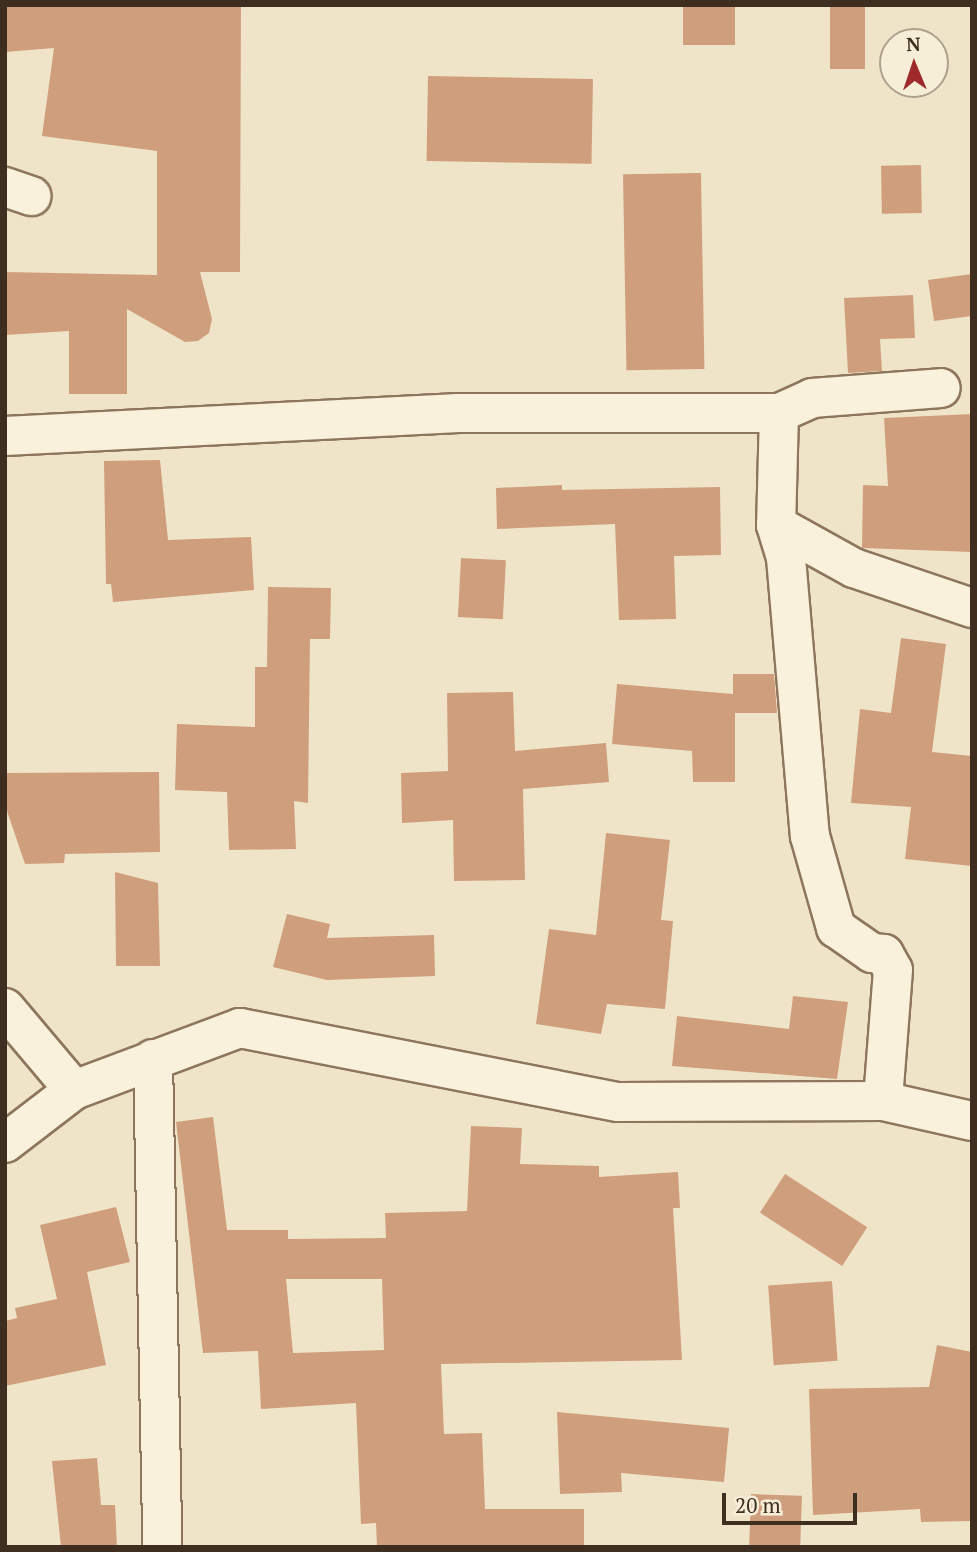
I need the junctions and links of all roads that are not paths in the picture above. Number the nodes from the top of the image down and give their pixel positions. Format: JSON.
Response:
{"nodes":[{"id":1,"x":940,"y":388,"type":"dead end"},
{"id":2,"x":779,"y":414,"type":"junction"},
{"id":3,"x":5,"y":436,"type":"edge"},
{"id":4,"x":776,"y":525,"type":"junction"},
{"id":5,"x":972,"y":608,"type":"edge"},
{"id":6,"x":5,"y":1008,"type":"edge"},
{"id":7,"x":153,"y":1059,"type":"junction"},
{"id":8,"x":74,"y":1090,"type":"junction"},
{"id":9,"x":883,"y":1101,"type":"junction"},
{"id":10,"x":972,"y":1121,"type":"edge"},
{"id":11,"x":5,"y":1143,"type":"edge"},
{"id":12,"x":162,"y":1547,"type":"edge"}],
"edges":[{"from":1,"to":2,"type":"street"},
{"from":2,"to":3,"type":"street"},
{"from":2,"to":4,"type":"street"},
{"from":4,"to":5,"type":"street"},
{"from":4,"to":9,"type":"street"},
{"from":6,"to":8,"type":"street"},
{"from":7,"to":8,"type":"street"},
{"from":7,"to":9,"type":"street"},
{"from":7,"to":12,"type":"street"},
{"from":8,"to":11,"type":"street"},
{"from":9,"to":10,"type":"street"}]}
